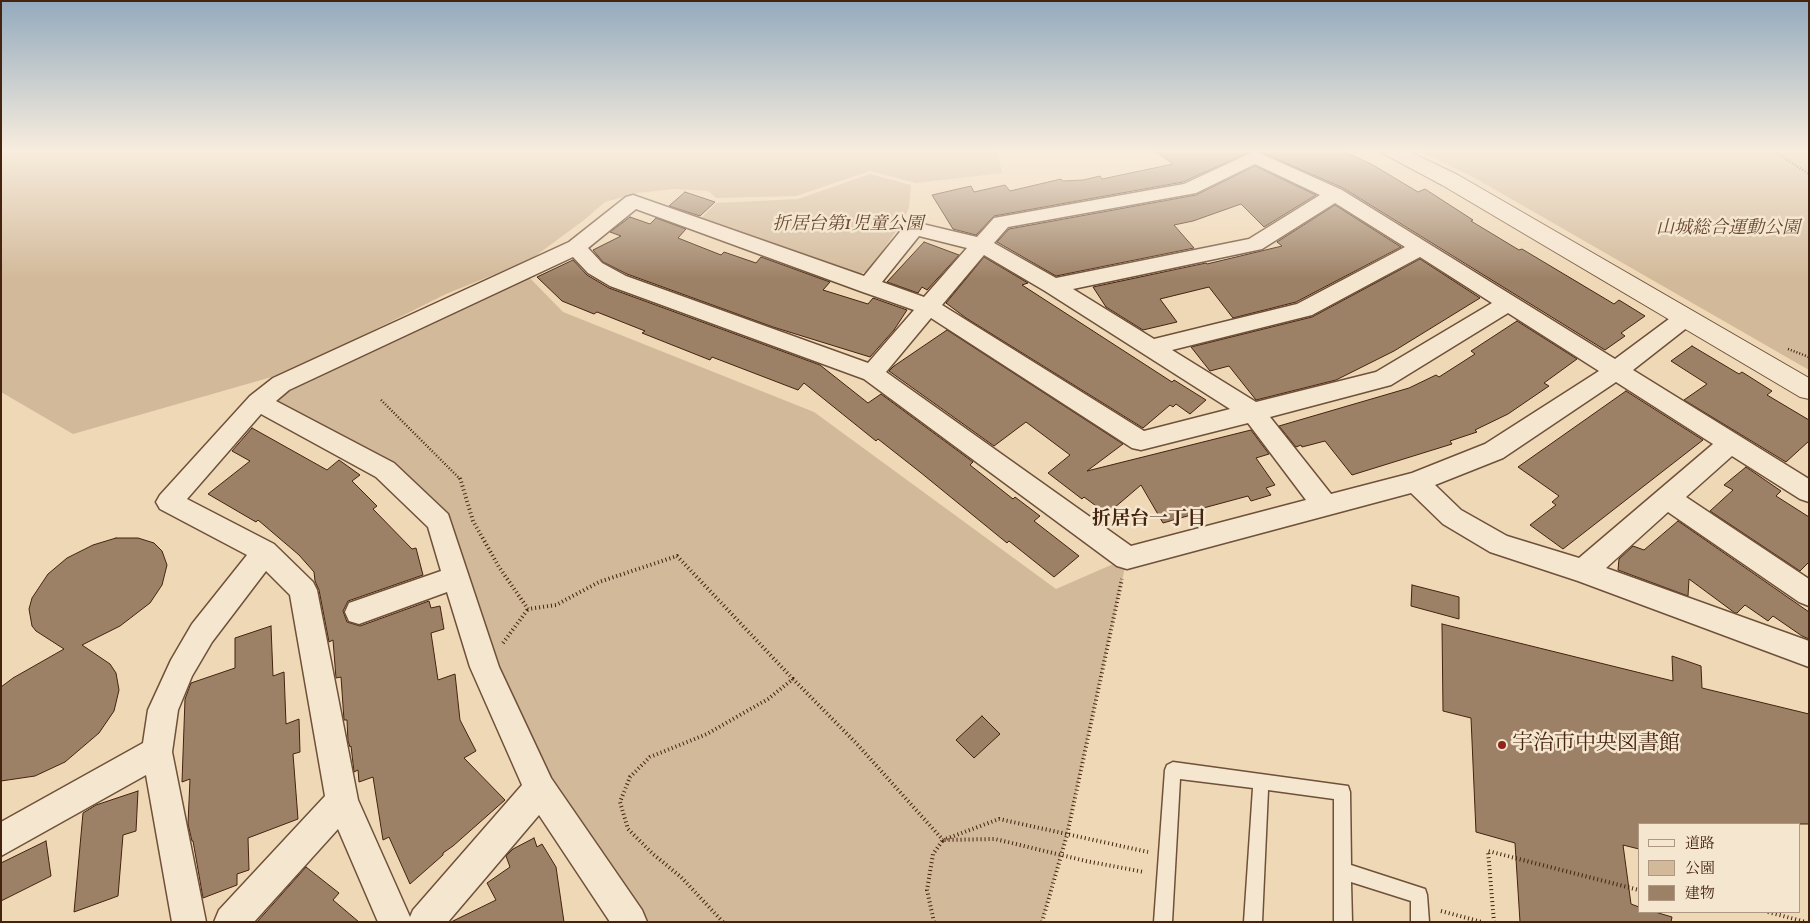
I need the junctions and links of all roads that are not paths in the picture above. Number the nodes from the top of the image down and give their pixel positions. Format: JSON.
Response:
{"nodes":[{"id":1,"x":1166,"y":193,"type":"edge"},
{"id":2,"x":1472,"y":193,"type":"edge"},
{"id":3,"x":1335,"y":194,"type":"joint"},
{"id":4,"x":982,"y":245,"type":"junction"},
{"id":5,"x":576,"y":246,"type":"junction"},
{"id":6,"x":1420,"y":248,"type":"junction"},
{"id":7,"x":868,"y":286,"type":"junction"},
{"id":8,"x":1053,"y":286,"type":"junction"},
{"id":9,"x":1508,"y":303,"type":"junction"},
{"id":10,"x":929,"y":307,"type":"junction"},
{"id":11,"x":1685,"y":318,"type":"junction"},
{"id":12,"x":1152,"y":347,"type":"junction"},
{"id":13,"x":1616,"y":371,"type":"junction"},
{"id":14,"x":872,"y":373,"type":"junction"},
{"id":15,"x":1809,"y":390,"type":"edge"},
{"id":16,"x":258,"y":402,"type":"junction"},
{"id":17,"x":1253,"y":412,"type":"junction"},
{"id":18,"x":1731,"y":443,"type":"junction"},
{"id":19,"x":1416,"y":482,"type":"junction"},
{"id":20,"x":1809,"y":492,"type":"edge"},
{"id":21,"x":1667,"y":498,"type":"junction"},
{"id":22,"x":1324,"y":506,"type":"junction"},
{"id":23,"x":264,"y":552,"type":"junction"},
{"id":24,"x":1583,"y":571,"type":"junction"},
{"id":25,"x":456,"y":577,"type":"junction"},
{"id":26,"x":1809,"y":594,"type":"edge"},
{"id":27,"x":359,"y":612,"type":"dead end"},
{"id":28,"x":1809,"y":654,"type":"edge"},
{"id":29,"x":157,"y":752,"type":"junction"},
{"id":30,"x":1261,"y":782,"type":"junction"},
{"id":31,"x":540,"y":789,"type":"junction"},
{"id":32,"x":342,"y":801,"type":"junction"},
{"id":33,"x":1,"y":840,"type":"edge"},
{"id":34,"x":1343,"y":871,"type":"junction"},
{"id":35,"x":189,"y":922,"type":"edge"},
{"id":36,"x":231,"y":922,"type":"edge"},
{"id":37,"x":395,"y":922,"type":"edge"},
{"id":38,"x":425,"y":922,"type":"edge"},
{"id":39,"x":630,"y":922,"type":"edge"},
{"id":40,"x":1163,"y":922,"type":"edge"},
{"id":41,"x":1253,"y":922,"type":"edge"},
{"id":42,"x":1343,"y":922,"type":"edge"},
{"id":43,"x":1420,"y":922,"type":"edge"}],
"edges":[{"from":1,"to":4,"type":"street"},
{"from":2,"to":11,"type":"street"},
{"from":3,"to":6,"type":"street"},
{"from":3,"to":8,"type":"street"},
{"from":4,"to":7,"type":"street"},
{"from":4,"to":8,"type":"street"},
{"from":4,"to":10,"type":"street"},
{"from":5,"to":7,"type":"street"},
{"from":5,"to":14,"type":"street"},
{"from":5,"to":16,"type":"street"},
{"from":6,"to":9,"type":"street"},
{"from":6,"to":12,"type":"street"},
{"from":7,"to":10,"type":"street"},
{"from":8,"to":12,"type":"street"},
{"from":9,"to":13,"type":"street"},
{"from":9,"to":17,"type":"street"},
{"from":10,"to":14,"type":"street"},
{"from":10,"to":17,"type":"street"},
{"from":11,"to":13,"type":"street"},
{"from":11,"to":15,"type":"street"},
{"from":12,"to":17,"type":"street"},
{"from":13,"to":18,"type":"street"},
{"from":13,"to":19,"type":"street"},
{"from":14,"to":22,"type":"street"},
{"from":16,"to":23,"type":"street"},
{"from":16,"to":25,"type":"street"},
{"from":17,"to":22,"type":"street"},
{"from":18,"to":20,"type":"street"},
{"from":18,"to":21,"type":"street"},
{"from":19,"to":22,"type":"street"},
{"from":19,"to":24,"type":"street"},
{"from":21,"to":24,"type":"street"},
{"from":21,"to":26,"type":"street"},
{"from":23,"to":29,"type":"street"},
{"from":23,"to":32,"type":"street"},
{"from":24,"to":28,"type":"street"},
{"from":25,"to":27,"type":"street"},
{"from":25,"to":31,"type":"street"},
{"from":29,"to":33,"type":"street"},
{"from":29,"to":35,"type":"street"},
{"from":30,"to":34,"type":"lane"},
{"from":30,"to":40,"type":"lane"},
{"from":30,"to":41,"type":"lane"},
{"from":31,"to":38,"type":"street"},
{"from":31,"to":39,"type":"street"},
{"from":32,"to":36,"type":"street"},
{"from":32,"to":37,"type":"street"},
{"from":34,"to":42,"type":"lane"},
{"from":34,"to":43,"type":"lane"}]}
